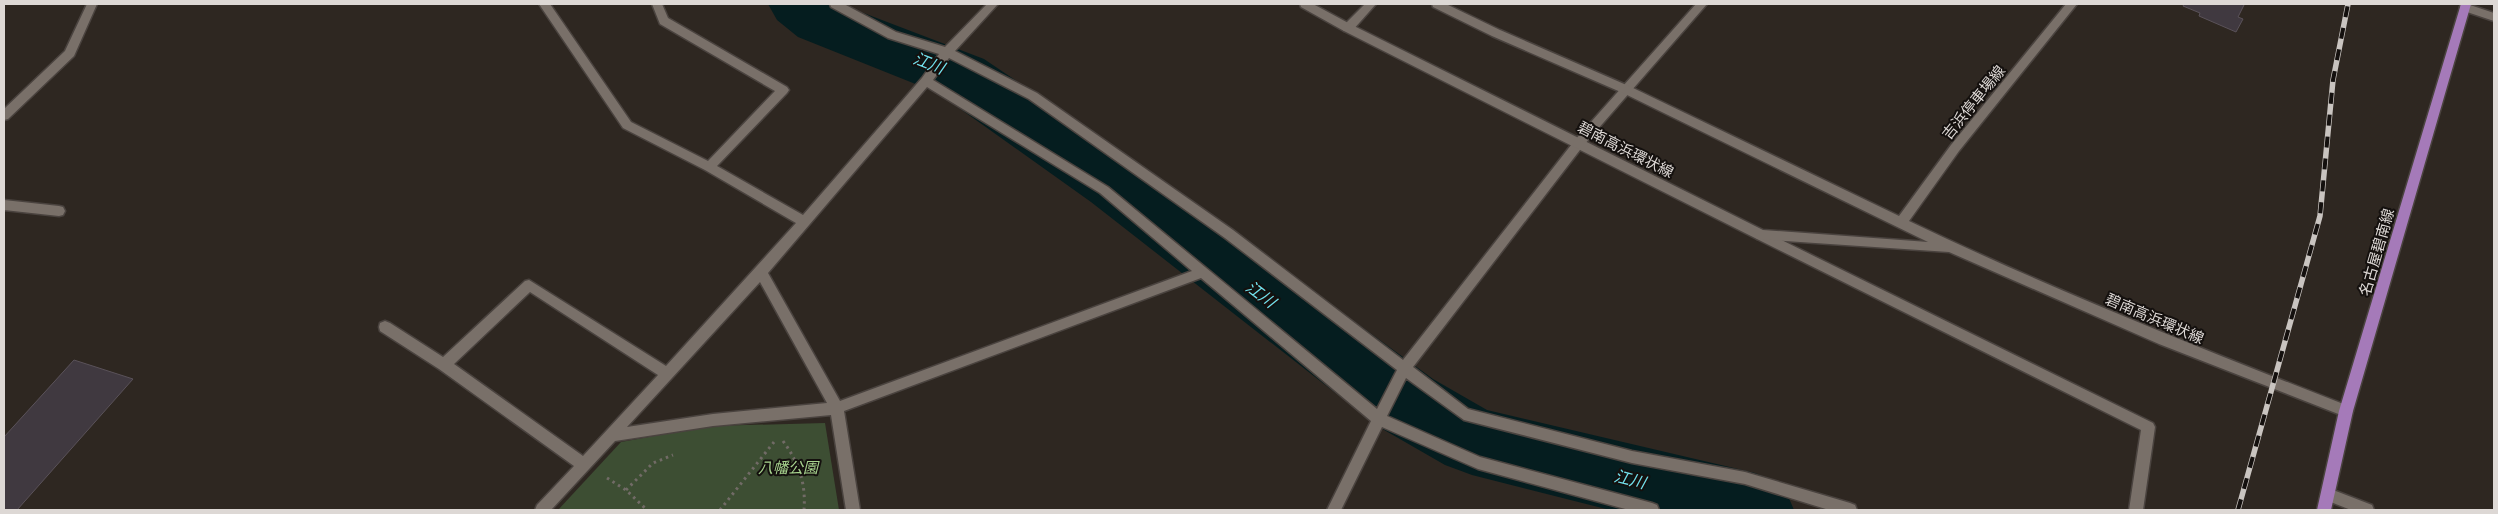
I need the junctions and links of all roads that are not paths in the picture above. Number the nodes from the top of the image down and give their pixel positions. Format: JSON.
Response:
{"nodes":[{"id":1,"x":92,"y":4,"type":"edge"},
{"id":2,"x":544,"y":4,"type":"edge"},
{"id":3,"x":657,"y":4,"type":"edge"},
{"id":4,"x":835,"y":4,"type":"edge"},
{"id":5,"x":993,"y":4,"type":"edge"},
{"id":6,"x":1305,"y":4,"type":"edge"},
{"id":7,"x":1370,"y":4,"type":"edge"},
{"id":8,"x":1437,"y":4,"type":"edge"},
{"id":9,"x":1702,"y":4,"type":"edge"},
{"id":10,"x":2072,"y":4,"type":"edge"},
{"id":11,"x":2465,"y":5,"type":"edge"},
{"id":12,"x":2494,"y":17,"type":"edge"},
{"id":13,"x":1348,"y":28,"type":"junction"},
{"id":14,"x":946,"y":53,"type":"junction"},
{"id":15,"x":927,"y":80,"type":"junction"},
{"id":16,"x":1627,"y":90,"type":"junction"},
{"id":17,"x":4,"y":116,"type":"edge"},
{"id":18,"x":1579,"y":143,"type":"junction"},
{"id":19,"x":709,"y":167,"type":"junction"},
{"id":20,"x":4,"y":205,"type":"edge"},
{"id":21,"x":59,"y":211,"type":"dead end"},
{"id":22,"x":802,"y":222,"type":"junction"},
{"id":23,"x":1901,"y":222,"type":"junction"},
{"id":24,"x":1761,"y":235,"type":"junction"},
{"id":25,"x":1953,"y":248,"type":"junction"},
{"id":26,"x":761,"y":272,"type":"junction"},
{"id":27,"x":1204,"y":272,"type":"junction"},
{"id":28,"x":385,"y":327,"type":"dead end"},
{"id":29,"x":444,"y":366,"type":"junction"},
{"id":30,"x":1404,"y":368,"type":"junction"},
{"id":31,"x":668,"y":374,"type":"junction"},
{"id":32,"x":837,"y":408,"type":"junction"},
{"id":33,"x":2346,"y":411,"type":"junction"},
{"id":34,"x":1380,"y":418,"type":"junction"},
{"id":35,"x":612,"y":435,"type":"junction"},
{"id":36,"x":584,"y":465,"type":"junction"},
{"id":37,"x":2328,"y":494,"type":"junction"},
{"id":38,"x":542,"y":510,"type":"edge"},
{"id":39,"x":854,"y":510,"type":"edge"},
{"id":40,"x":1334,"y":510,"type":"edge"},
{"id":41,"x":1652,"y":510,"type":"edge"},
{"id":42,"x":1850,"y":510,"type":"edge"},
{"id":43,"x":2136,"y":510,"type":"edge"},
{"id":44,"x":2324,"y":510,"type":"edge"},
{"id":45,"x":2366,"y":510,"type":"edge"}],
"edges":[{"from":1,"to":17,"type":"street"},
{"from":2,"to":19,"type":"street"},
{"from":3,"to":19,"type":"street"},
{"from":4,"to":14,"type":"street"},
{"from":5,"to":14,"type":"street"},
{"from":6,"to":13,"type":"street","name":"碧南高浜環状線"},
{"from":7,"to":13,"type":"street"},
{"from":8,"to":16,"type":"street","name":"碧南高浜環状線"},
{"from":9,"to":16,"type":"street"},
{"from":10,"to":23,"type":"street","name":"吉浜停車場線"},
{"from":11,"to":12,"type":"street"},
{"from":11,"to":33,"type":"main road","name":"名古屋碧南線"},
{"from":13,"to":18,"type":"street","name":"碧南高浜環状線"},
{"from":14,"to":15,"type":"street"},
{"from":14,"to":30,"type":"street"},
{"from":15,"to":22,"type":"street"},
{"from":15,"to":27,"type":"street"},
{"from":16,"to":18,"type":"street"},
{"from":16,"to":23,"type":"street","name":"碧南高浜環状線"},
{"from":18,"to":24,"type":"street","name":"碧南高浜環状線"},
{"from":18,"to":30,"type":"street"},
{"from":19,"to":22,"type":"street"},
{"from":20,"to":21,"type":"street"},
{"from":22,"to":26,"type":"street"},
{"from":23,"to":25,"type":"street","name":"碧南高浜環状線"},
{"from":24,"to":25,"type":"street","name":"碧南高浜環状線"},
{"from":24,"to":43,"type":"street"},
{"from":25,"to":33,"type":"street","name":"碧南高浜環状線"},
{"from":26,"to":31,"type":"street"},
{"from":26,"to":32,"type":"street"},
{"from":27,"to":32,"type":"street"},
{"from":27,"to":34,"type":"street"},
{"from":28,"to":29,"type":"street"},
{"from":29,"to":31,"type":"street"},
{"from":29,"to":36,"type":"street"},
{"from":30,"to":34,"type":"street"},
{"from":30,"to":42,"type":"street"},
{"from":31,"to":35,"type":"street"},
{"from":32,"to":35,"type":"street"},
{"from":32,"to":39,"type":"street"},
{"from":33,"to":37,"type":"main road","name":"名古屋碧南線"},
{"from":34,"to":40,"type":"street"},
{"from":34,"to":41,"type":"street"},
{"from":35,"to":36,"type":"street"},
{"from":36,"to":38,"type":"street"},
{"from":37,"to":44,"type":"main road","name":"名古屋碧南線"},
{"from":37,"to":45,"type":"street"}]}
